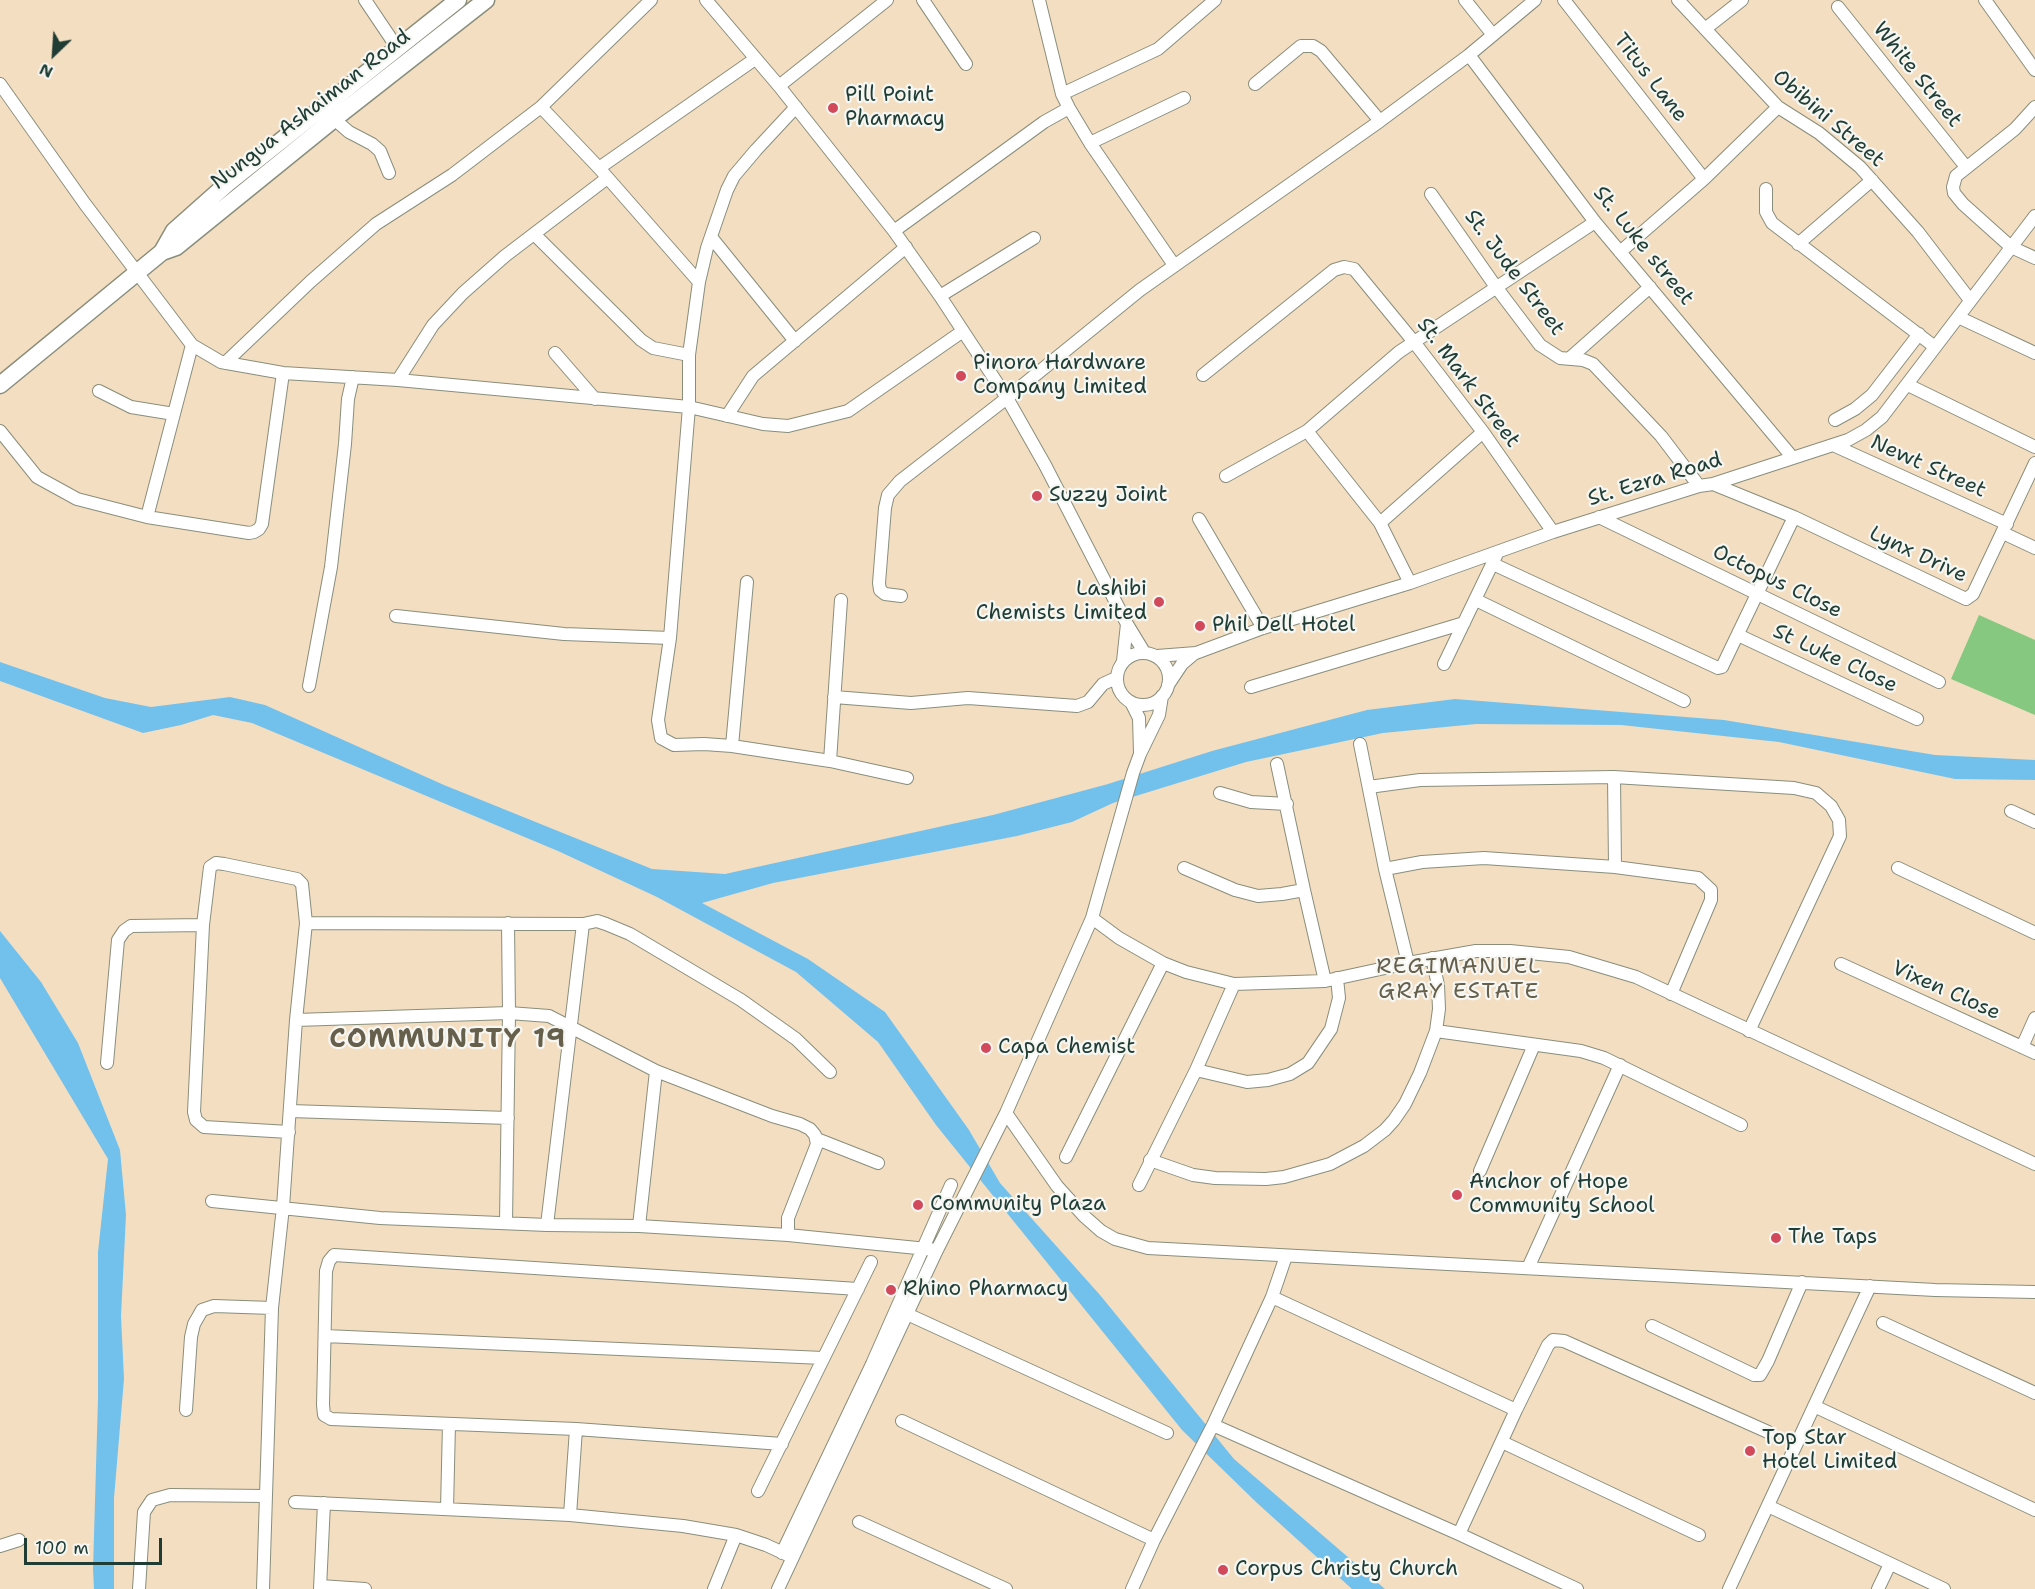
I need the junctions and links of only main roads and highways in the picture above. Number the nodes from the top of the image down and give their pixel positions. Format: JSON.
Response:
{"nodes":[{"id":1,"x":458,"y":0,"type":"edge"},
{"id":2,"x":486,"y":0,"type":"edge"},
{"id":3,"x":178,"y":237,"type":"junction"},
{"id":4,"x":0,"y":385,"type":"edge"}],
"edges":[{"from":1,"to":3,"type":"main road","name":"Nungua Ashaiman Road"},
{"from":2,"to":3,"type":"main road","name":"Nungua Ashaiman Road"},
{"from":3,"to":4,"type":"main road","name":"Nungua Ashaiman Road"}]}
